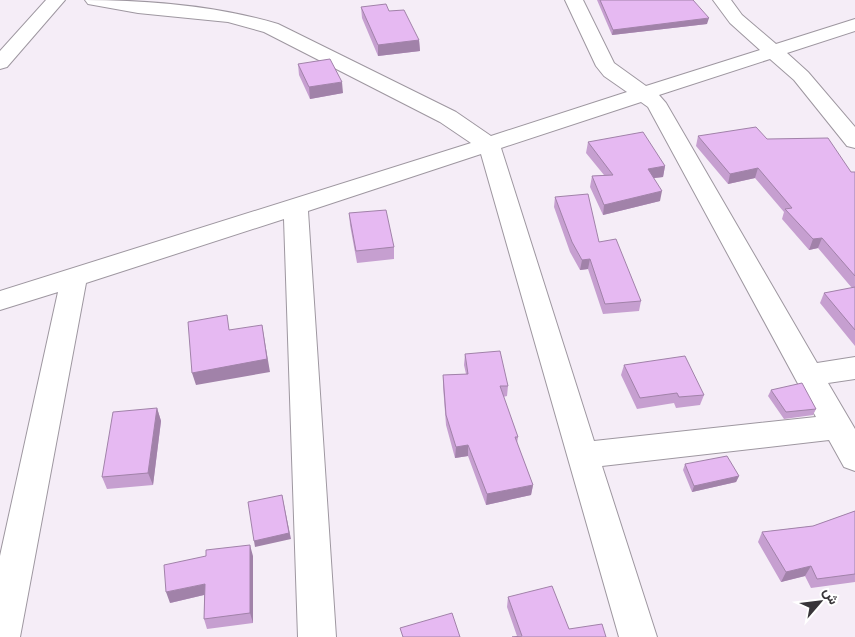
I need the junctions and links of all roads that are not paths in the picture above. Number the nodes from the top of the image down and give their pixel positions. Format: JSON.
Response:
{"nodes":[{"id":1,"x":56,"y":0,"type":"edge"},
{"id":2,"x":94,"y":0,"type":"edge"},
{"id":3,"x":574,"y":0,"type":"edge"},
{"id":4,"x":722,"y":0,"type":"edge"},
{"id":5,"x":855,"y":25,"type":"edge"},
{"id":6,"x":772,"y":52,"type":"junction"},
{"id":7,"x":0,"y":63,"type":"edge"},
{"id":8,"x":644,"y":94,"type":"junction"},
{"id":9,"x":855,"y":141,"type":"edge"},
{"id":10,"x":489,"y":144,"type":"junction"},
{"id":11,"x":296,"y":207,"type":"junction"},
{"id":12,"x":74,"y":278,"type":"junction"},
{"id":13,"x":0,"y":301,"type":"edge"},
{"id":14,"x":855,"y":368,"type":"edge"},
{"id":15,"x":809,"y":375,"type":"junction"},
{"id":16,"x":838,"y":427,"type":"junction"},
{"id":17,"x":584,"y":455,"type":"junction"},
{"id":18,"x":855,"y":458,"type":"edge"},
{"id":19,"x":1,"y":637,"type":"edge"},
{"id":20,"x":317,"y":637,"type":"edge"},
{"id":21,"x":638,"y":637,"type":"edge"}],
"edges":[{"from":1,"to":7,"type":"street"},
{"from":2,"to":10,"type":"street"},
{"from":3,"to":8,"type":"street"},
{"from":4,"to":6,"type":"street"},
{"from":5,"to":6,"type":"street"},
{"from":6,"to":8,"type":"street"},
{"from":6,"to":9,"type":"street"},
{"from":8,"to":10,"type":"street"},
{"from":8,"to":15,"type":"street"},
{"from":10,"to":11,"type":"street"},
{"from":10,"to":17,"type":"street"},
{"from":11,"to":12,"type":"street"},
{"from":11,"to":20,"type":"street"},
{"from":12,"to":13,"type":"street"},
{"from":12,"to":19,"type":"street"},
{"from":14,"to":15,"type":"street"},
{"from":15,"to":16,"type":"street"},
{"from":16,"to":17,"type":"street"},
{"from":16,"to":18,"type":"street"},
{"from":17,"to":21,"type":"street"}]}
